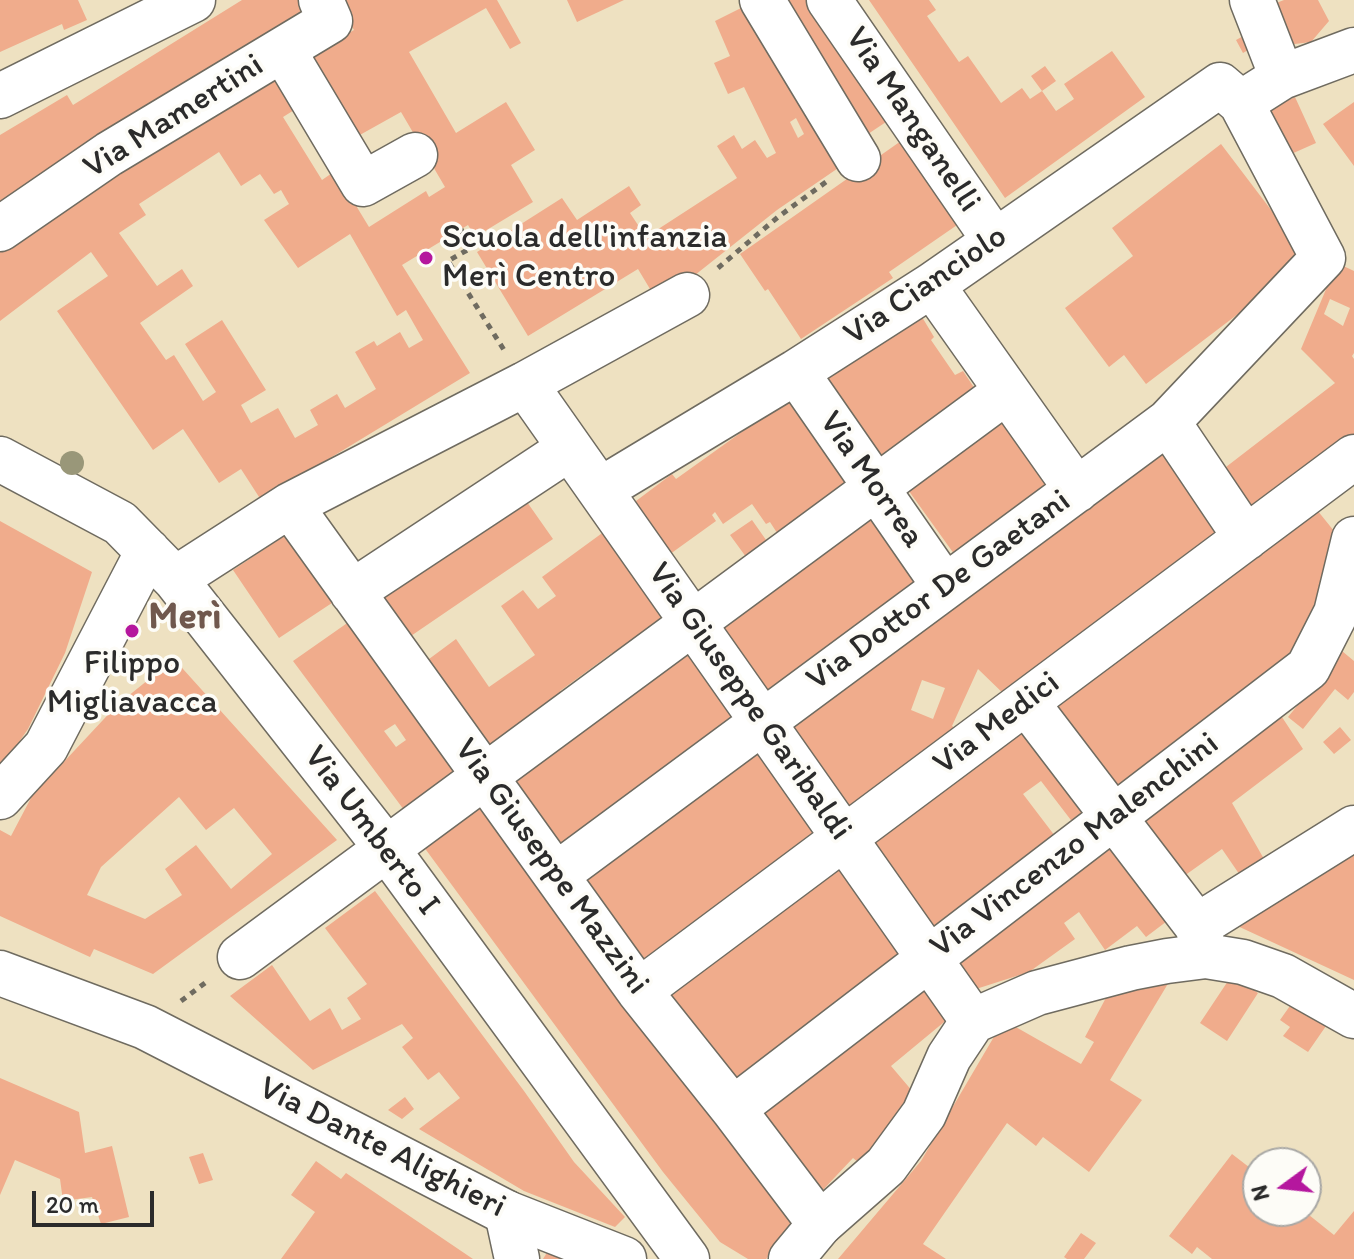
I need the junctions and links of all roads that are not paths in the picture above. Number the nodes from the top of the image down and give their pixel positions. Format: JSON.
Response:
{"nodes":[{"id":1,"x":193,"y":0,"type":"edge"},
{"id":2,"x":321,"y":0,"type":"edge"},
{"id":3,"x":762,"y":0,"type":"edge"},
{"id":4,"x":829,"y":0,"type":"edge"},
{"id":5,"x":1252,"y":0,"type":"edge"},
{"id":6,"x":283,"y":50,"type":"junction"},
{"id":7,"x":1354,"y":50,"type":"edge"},
{"id":8,"x":1282,"y":77,"type":"junction"},
{"id":9,"x":0,"y":96,"type":"edge"},
{"id":10,"x":1241,"y":103,"type":"junction"},
{"id":11,"x":415,"y":155,"type":"dead end"},
{"id":12,"x":858,"y":159,"type":"road end"},
{"id":13,"x":0,"y":229,"type":"edge"},
{"id":14,"x":995,"y":241,"type":"junction"},
{"id":15,"x":932,"y":285,"type":"junction"},
{"id":16,"x":687,"y":295,"type":"road end"},
{"id":17,"x":796,"y":372,"type":"junction"},
{"id":18,"x":525,"y":384,"type":"junction"},
{"id":19,"x":1007,"y":391,"type":"junction"},
{"id":20,"x":1168,"y":422,"type":"junction"},
{"id":21,"x":570,"y":448,"type":"junction"},
{"id":22,"x":1354,"y":457,"type":"edge"},
{"id":23,"x":0,"y":459,"type":"edge"},
{"id":24,"x":876,"y":488,"type":"junction"},
{"id":25,"x":600,"y":490,"type":"junction"},
{"id":26,"x":1077,"y":490,"type":"junction"},
{"id":27,"x":290,"y":505,"type":"junction"},
{"id":28,"x":1246,"y":538,"type":"junction"},
{"id":29,"x":1354,"y":539,"type":"edge"},
{"id":30,"x":161,"y":565,"type":"junction"},
{"id":31,"x":945,"y":587,"type":"junction"},
{"id":32,"x":352,"y":592,"type":"junction"},
{"id":33,"x":694,"y":623,"type":"junction"},
{"id":34,"x":1026,"y":702,"type":"junction"},
{"id":35,"x":762,"y":722,"type":"junction"},
{"id":36,"x":485,"y":777,"type":"junction"},
{"id":37,"x":0,"y":797,"type":"edge"},
{"id":38,"x":1115,"y":816,"type":"junction"},
{"id":39,"x":1354,"y":828,"type":"edge"},
{"id":40,"x":844,"y":838,"type":"junction"},
{"id":41,"x":387,"y":849,"type":"junction"},
{"id":42,"x":556,"y":875,"type":"junction"},
{"id":43,"x":1202,"y":941,"type":"junction"},
{"id":44,"x":240,"y":957,"type":"road end"},
{"id":45,"x":929,"y":959,"type":"junction"},
{"id":46,"x":0,"y":973,"type":"edge"},
{"id":47,"x":639,"y":991,"type":"junction"},
{"id":48,"x":1354,"y":1016,"type":"edge"},
{"id":49,"x":973,"y":1021,"type":"junction"},
{"id":50,"x":733,"y":1109,"type":"junction"},
{"id":51,"x":507,"y":1213,"type":"junction"},
{"id":52,"x":820,"y":1224,"type":"junction"},
{"id":53,"x":517,"y":1259,"type":"edge"},
{"id":54,"x":624,"y":1259,"type":"edge"},
{"id":55,"x":687,"y":1259,"type":"edge"},
{"id":56,"x":791,"y":1259,"type":"edge"}],
"edges":[{"from":1,"to":9,"type":"street"},
{"from":2,"to":6,"type":"street","name":"Via Mamertini"},
{"from":3,"to":12,"type":"street"},
{"from":4,"to":14,"type":"street","name":"Via Manganelli"},
{"from":5,"to":8,"type":"street"},
{"from":6,"to":11,"type":"street"},
{"from":6,"to":13,"type":"street","name":"Via Mamertini"},
{"from":7,"to":8,"type":"street"},
{"from":8,"to":10,"type":"street"},
{"from":10,"to":14,"type":"street","name":"Via Cianciolo"},
{"from":10,"to":20,"type":"street","name":"Via Dottor De Gaetani"},
{"from":14,"to":15,"type":"street","name":"Via Cianciolo"},
{"from":15,"to":17,"type":"street","name":"Via Cianciolo"},
{"from":15,"to":19,"type":"street"},
{"from":16,"to":18,"type":"street"},
{"from":17,"to":24,"type":"street","name":"Via Morrea"},
{"from":17,"to":25,"type":"street","name":"Via Cianciolo"},
{"from":18,"to":21,"type":"street","name":"Via Giuseppe Garibaldi"},
{"from":18,"to":27,"type":"street"},
{"from":19,"to":24,"type":"street"},
{"from":19,"to":26,"type":"street"},
{"from":20,"to":26,"type":"street","name":"Via Dottor De Gaetani"},
{"from":20,"to":28,"type":"street"},
{"from":21,"to":25,"type":"street","name":"Via Giuseppe Garibaldi"},
{"from":21,"to":32,"type":"street"},
{"from":22,"to":28,"type":"street","name":"Via Medici"},
{"from":23,"to":30,"type":"street","name":"Via Umberto I"},
{"from":24,"to":31,"type":"street","name":"Via Morrea"},
{"from":24,"to":33,"type":"street"},
{"from":25,"to":33,"type":"street","name":"Via Giuseppe Garibaldi"},
{"from":26,"to":31,"type":"street","name":"Via Dottor De Gaetani"},
{"from":27,"to":30,"type":"street"},
{"from":27,"to":32,"type":"street","name":"Via Giuseppe Mazzini"},
{"from":28,"to":34,"type":"street","name":"Via Medici"},
{"from":29,"to":38,"type":"street","name":"Via Vincenzo Malenchini"},
{"from":30,"to":37,"type":"street"},
{"from":30,"to":41,"type":"street","name":"Via Umberto I"},
{"from":31,"to":35,"type":"street","name":"Via Dottor De Gaetani"},
{"from":32,"to":36,"type":"street","name":"Via Giuseppe Mazzini"},
{"from":33,"to":35,"type":"street","name":"Via Giuseppe Garibaldi"},
{"from":33,"to":36,"type":"street"},
{"from":34,"to":38,"type":"street"},
{"from":34,"to":40,"type":"street","name":"Via Medici"},
{"from":35,"to":40,"type":"street","name":"Via Giuseppe Garibaldi"},
{"from":35,"to":42,"type":"street","name":"Via Dottor De Gaetani"},
{"from":36,"to":41,"type":"street"},
{"from":36,"to":42,"type":"street","name":"Via Giuseppe Mazzini"},
{"from":38,"to":43,"type":"street"},
{"from":38,"to":45,"type":"street","name":"Via Vincenzo Malenchini"},
{"from":39,"to":43,"type":"street"},
{"from":40,"to":45,"type":"street","name":"Via Giuseppe Garibaldi"},
{"from":40,"to":47,"type":"street","name":"Via Medici"},
{"from":41,"to":44,"type":"street"},
{"from":41,"to":55,"type":"street","name":"Via Umberto I"},
{"from":42,"to":47,"type":"street","name":"Via Giuseppe Mazzini"},
{"from":43,"to":48,"type":"street"},
{"from":43,"to":49,"type":"street"},
{"from":45,"to":49,"type":"street","name":"Via Giuseppe Garibaldi"},
{"from":45,"to":50,"type":"street","name":"Via Vincenzo Malenchini"},
{"from":46,"to":51,"type":"street","name":"Via Dante Alighieri"},
{"from":47,"to":50,"type":"street","name":"Via Giuseppe Mazzini"},
{"from":49,"to":52,"type":"street"},
{"from":50,"to":52,"type":"street","name":"Via Giuseppe Mazzini"},
{"from":51,"to":53,"type":"street"},
{"from":51,"to":54,"type":"street","name":"Via Dante Alighieri"},
{"from":52,"to":56,"type":"street"}]}
